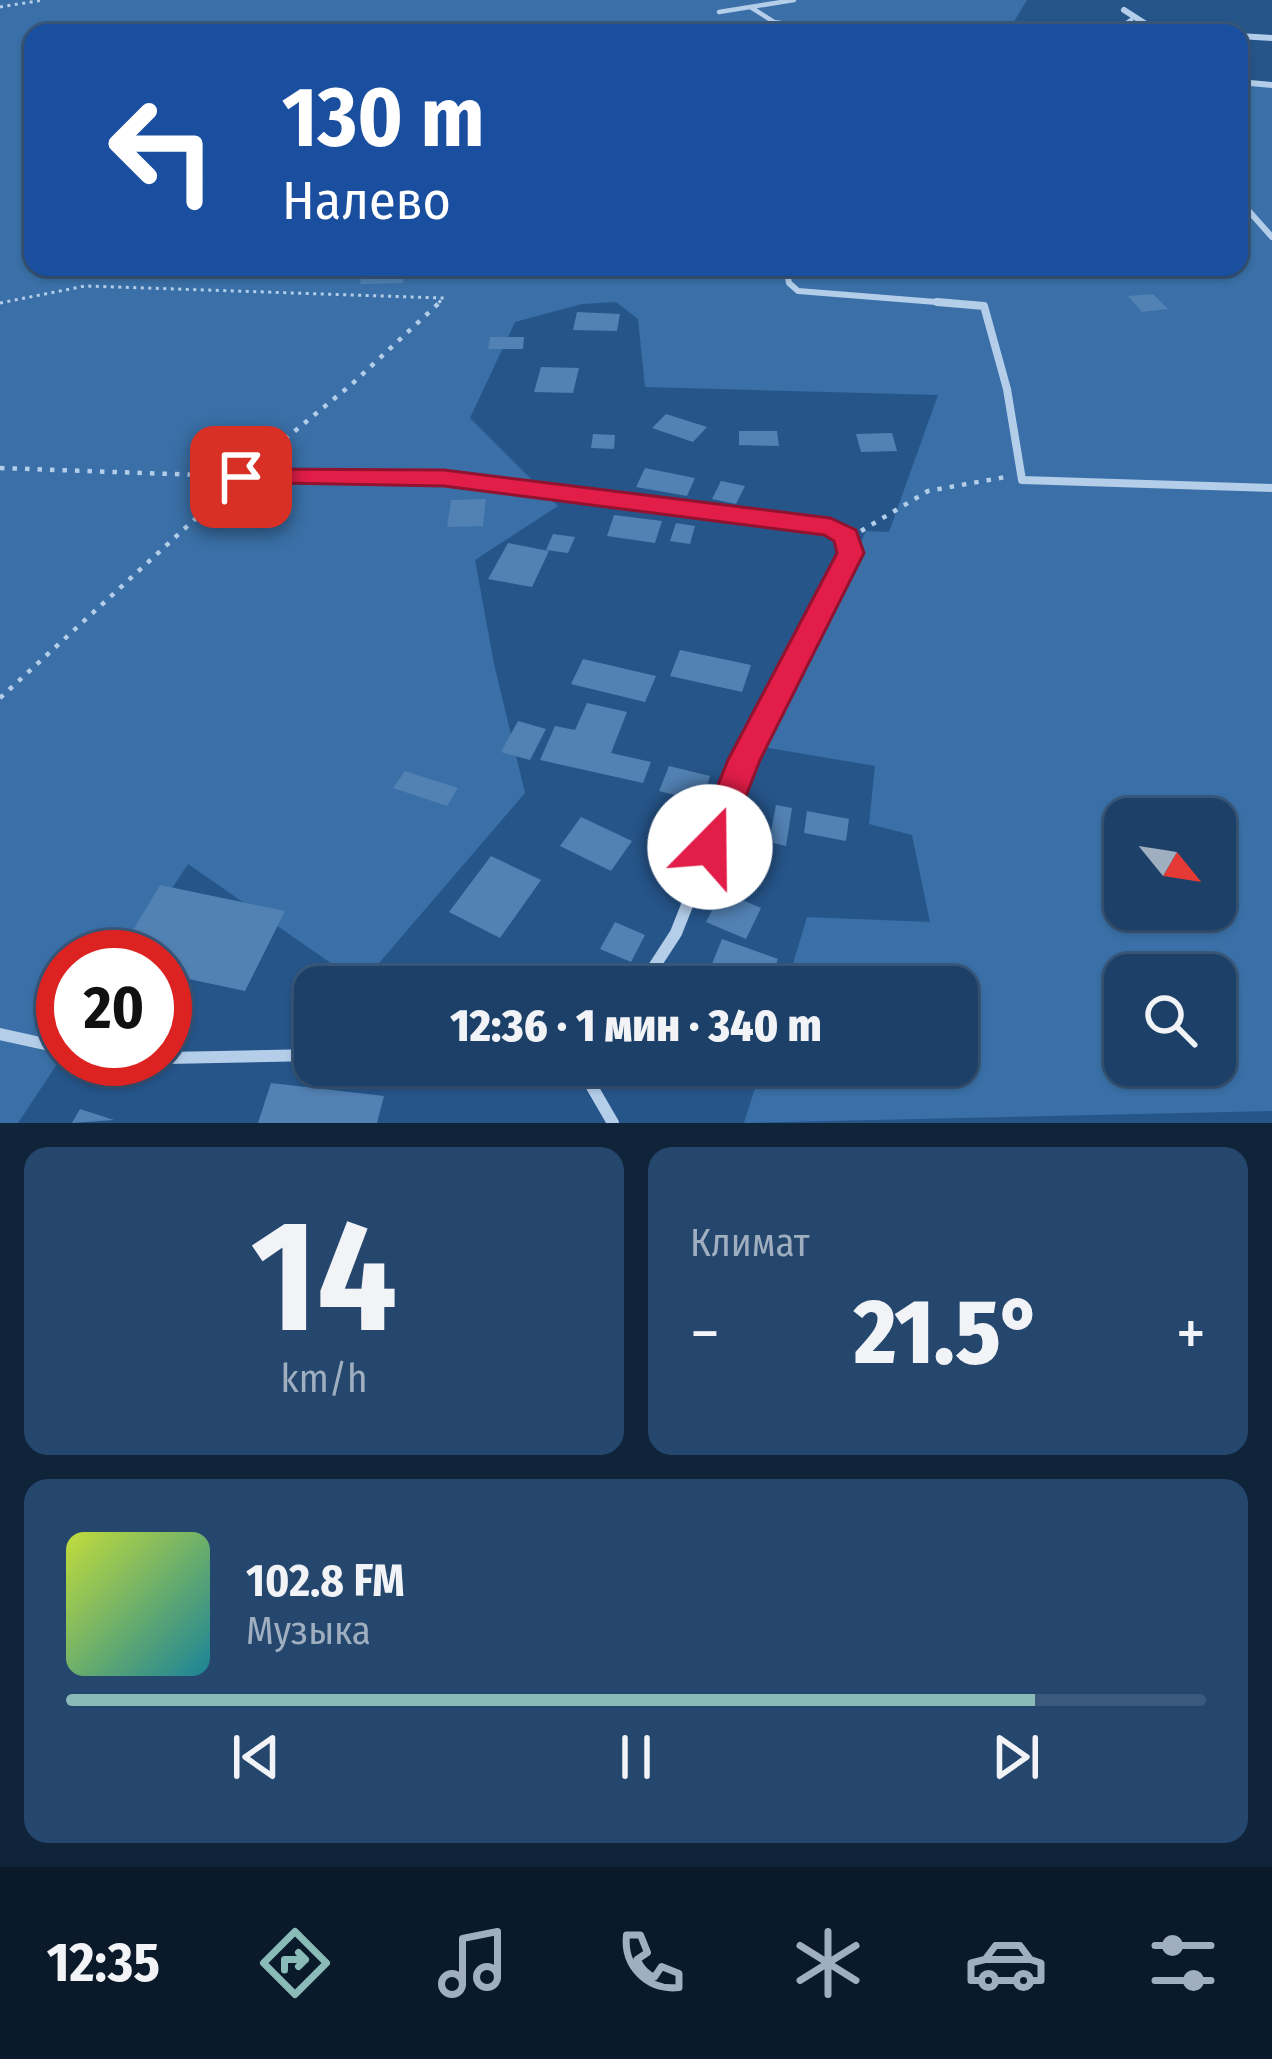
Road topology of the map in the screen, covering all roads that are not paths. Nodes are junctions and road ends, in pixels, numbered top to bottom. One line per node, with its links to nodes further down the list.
1 (794, 0): 2 (lane)
2 (752, 8): 4 (lane); 6 (lane)
3 (1124, 10): 5 (street)
4 (718, 13)
5 (1131, 20): 7 (lane); 8 (street)
6 (787, 24)
7 (1126, 24)
8 (1153, 24)
9 (1248, 210): 10 (lane)
10 (1272, 237)
11 (788, 276): 13 (lane)
12 (241, 477): 14 (lane)
13 (1272, 488)
14 (655, 966)
15 (0, 1034): 16 (lane)
16 (36, 1042)
17 (294, 1055): 18 (lane)
18 (192, 1057)
19 (590, 1086): 20 (lane)
20 (613, 1123)

